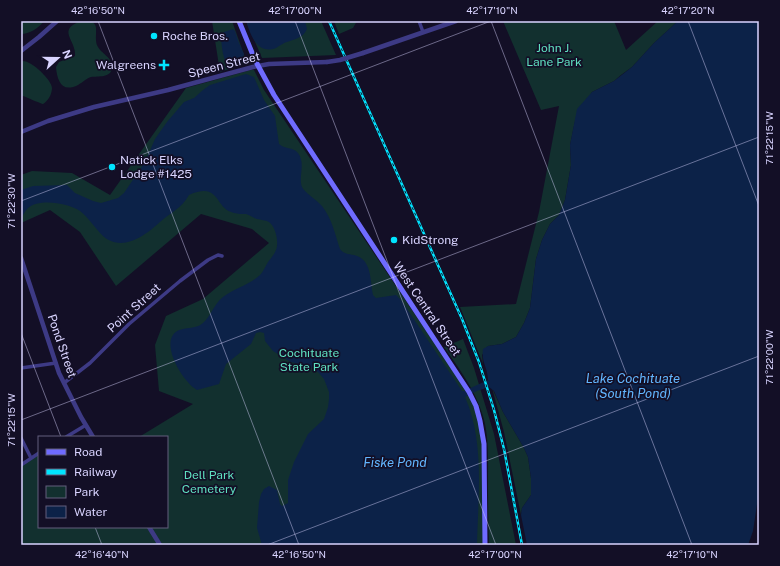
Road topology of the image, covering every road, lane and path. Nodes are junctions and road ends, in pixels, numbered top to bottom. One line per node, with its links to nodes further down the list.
1 (57, 21): 6 (street)
2 (239, 21): 7 (main road, West Central Street)
3 (419, 21): 5 (street)
4 (456, 21): 5 (street, Speen Street)
5 (423, 32): 7 (street, Speen Street, bridge)
6 (21, 51)
7 (257, 66): 8 (street, Speen Street); 23 (main road, West Central Street)
8 (21, 132)
9 (222, 256): 13 (street, Point Street)
10 (21, 258): 11 (street, Pond Street)
11 (56, 363): 12 (street); 13 (street, Pond Street)
12 (21, 368)
13 (64, 383): 14 (street, Pond Street)
14 (86, 425): 15 (street); 16 (street, Pond Street)
15 (68, 436)
16 (92, 436)
17 (21, 438): 19 (street)
18 (38, 454): 19 (street)
19 (31, 458): 20 (street)
20 (21, 464)
21 (150, 528): 22 (street)
22 (160, 545)
23 (485, 545)

